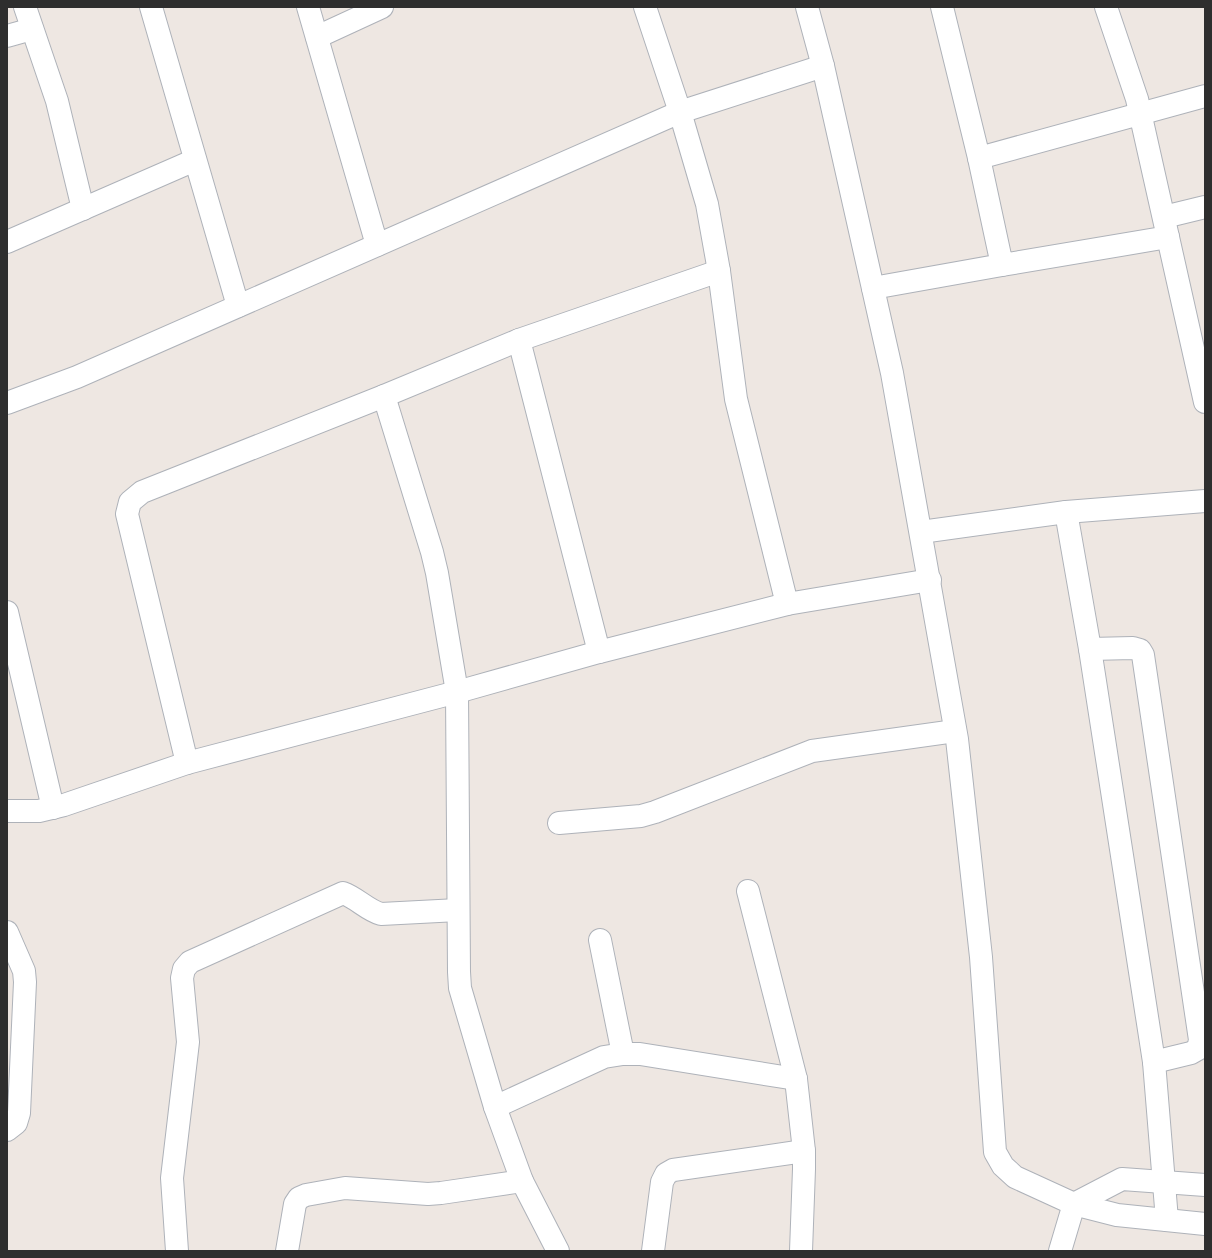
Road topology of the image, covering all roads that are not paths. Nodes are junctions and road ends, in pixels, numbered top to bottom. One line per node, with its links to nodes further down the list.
1 (25, 7): 9 (street)
2 (151, 7): 17 (street)
3 (308, 7): 11 (street)
4 (382, 7): 11 (street)
5 (645, 7): 14 (street)
6 (807, 7): 12 (street)
7 (942, 7): 16 (street)
8 (1106, 7): 15 (street)
9 (32, 29): 10 (street); 19 (street)
10 (7, 36)
11 (317, 37): 22 (street)
12 (823, 66): 14 (street); 25 (street)
13 (1205, 96): 15 (street)
14 (680, 112): 22 (street); 24 (street)
15 (1141, 114): 16 (street); 20 (street)
16 (979, 158): 23 (street)
17 (195, 160): 19 (street); 26 (street)
18 (1205, 207): 20 (street)
19 (82, 209): 21 (street)
20 (1166, 227): 23 (street); 29 (street)
21 (7, 242)
22 (377, 245): 26 (street)
23 (1002, 266): 25 (street)
24 (719, 271): 27 (street); 35 (street)
25 (873, 288): 33 (street)
26 (238, 306): 30 (street)
27 (519, 340): 28 (street); 38 (street)
28 (384, 396): 39 (street); 41 (street)
29 (1205, 402)
30 (7, 403)
31 (1205, 501): 32 (street)
32 (1066, 512): 33 (street); 37 (street)
33 (921, 532): 34 (street)
34 (930, 580): 35 (street); 40 (street)
35 (787, 604): 38 (street)
36 (7, 612): 42 (street)
37 (1090, 649): 50 (street); 50 (street)
38 (599, 652): 39 (street)
39 (457, 692): 41 (street); 46 (street)
40 (955, 731): 44 (street); 58 (street)
41 (187, 762): 42 (street)
42 (52, 808): 43 (street)
43 (7, 811)
44 (559, 823)
45 (748, 891): 51 (street)
46 (458, 910): 52 (street); 61 (street)
47 (7, 932): 53 (street)
48 (600, 940): 49 (street)
49 (623, 1054): 51 (street); 52 (street)
50 (1154, 1062): 56 (street)
51 (796, 1079): 54 (street)
52 (495, 1107): 55 (street)
53 (7, 1130)
54 (804, 1151): 64 (street); 65 (street)
55 (522, 1181): 62 (street); 63 (street)
56 (1164, 1182): 57 (street); 58 (street); 59 (street)
57 (1205, 1185)
58 (1074, 1204): 59 (street); 66 (street)
59 (1167, 1220): 60 (street)
60 (1205, 1224)
61 (177, 1251)
62 (287, 1251)
63 (558, 1251)
64 (653, 1251)
65 (801, 1251)
66 (1060, 1251)

